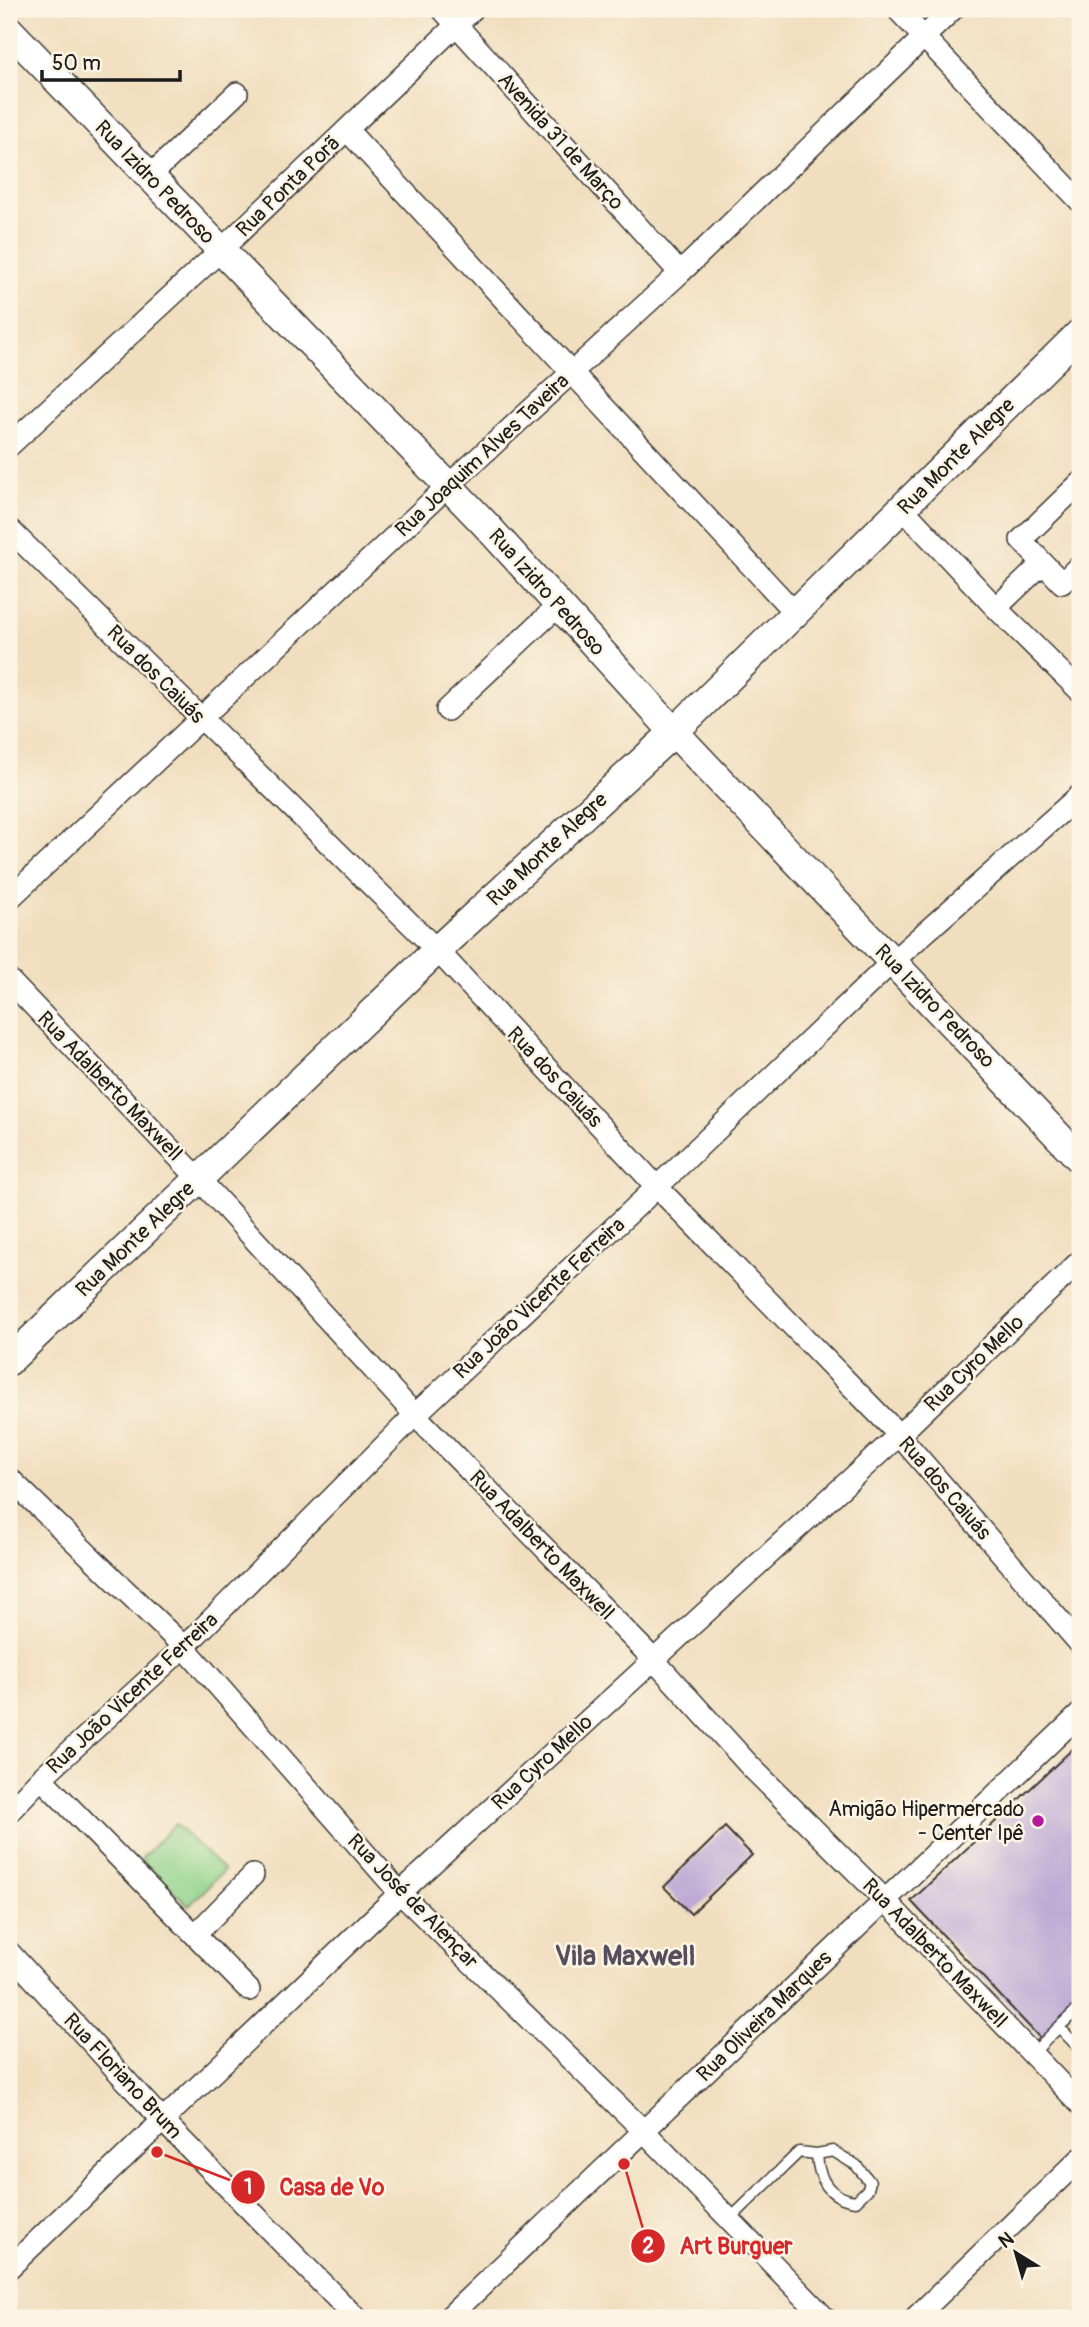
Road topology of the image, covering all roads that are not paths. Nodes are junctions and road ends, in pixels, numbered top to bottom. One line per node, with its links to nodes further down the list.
1 (442, 9): 5 (street, Avenida 31 de Março)
2 (473, 9): 5 (street, Rua Ponta Porã)
3 (897, 9): 7 (street)
4 (953, 9): 7 (street, Rua Joaquim Alves Taveira)
5 (457, 24): 9 (street, Rua Ponta Porã); 13 (street, Avenida 31 de Março)
6 (9, 30): 10 (street, Rua Izidro Pedroso)
7 (923, 38): 11 (street); 13 (street, Rua Joaquim Alves Taveira)
8 (237, 93): 10 (street)
9 (346, 130): 12 (street, Rua Ponta Porã); 15 (street)
10 (150, 176): 12 (street, Rua Izidro Pedroso)
11 (1080, 201)
12 (221, 250): 16 (street, Rua Ponta Porã); 18 (street, Rua Izidro Pedroso)
13 (680, 273): 15 (street, Rua Joaquim Alves Taveira)
14 (1080, 333): 19 (street, Rua Monte Alegre)
15 (573, 371): 18 (street, Rua Joaquim Alves Taveira); 25 (street)
16 (9, 446)
17 (1080, 483): 21 (street)
18 (448, 486): 23 (street, Rua Izidro Pedroso); 28 (street, Rua Joaquim Alves Taveira)
19 (903, 509): 24 (street); 25 (street, Rua Monte Alegre)
20 (9, 529): 28 (street, Rua dos Caiuás)
21 (1043, 563): 22 (street); 24 (street)
22 (1080, 565)
23 (559, 605): 27 (street); 29 (street, Rua Izidro Pedroso)
24 (996, 608): 26 (street)
25 (795, 613): 29 (street, Rua Monte Alegre)
26 (1080, 691)
27 (447, 710)
28 (202, 719): 31 (street, Rua Joaquim Alves Taveira); 32 (street, Rua dos Caiuás)
29 (674, 732): 32 (street, Rua Monte Alegre); 33 (street, Rua Izidro Pedroso)
30 (1080, 795): 33 (street, Rua João Vicente Ferreira)
31 (9, 899)
32 (437, 950): 36 (street, Rua Monte Alegre); 37 (street, Rua dos Caiuás)
33 (892, 961): 35 (street, Rua Izidro Pedroso); 37 (street, Rua João Vicente Ferreira)
34 (9, 980): 36 (street, Rua Adalberto Maxwell)
35 (1080, 1159)
36 (199, 1179): 39 (street, Rua Monte Alegre); 40 (street, Rua Adalberto Maxwell)
37 (657, 1187): 40 (street, Rua João Vicente Ferreira); 41 (street, Rua dos Caiuás)
38 (1080, 1261): 41 (street, Rua Cyro Mello)
39 (9, 1361)
40 (415, 1415): 44 (street, Rua João Vicente Ferreira); 45 (street, Rua Adalberto Maxwell)
41 (899, 1435): 43 (street, Rua dos Caiuás); 45 (street, Rua Cyro Mello)
42 (9, 1478): 44 (street, Rua José de Alençar)
43 (1080, 1644)
44 (184, 1647): 47 (street, Rua João Vicente Ferreira); 50 (street, Rua José de Alençar)
45 (653, 1659): 50 (street, Rua Cyro Mello); 51 (street, Rua Adalberto Maxwell)
46 (1080, 1714): 51 (street, Rua Oliveira Marques)
47 (41, 1778): 48 (street, Rua João Vicente Ferreira); 52 (street)
48 (9, 1812)
49 (253, 1875): 52 (street)
50 (400, 1894): 60 (street, Rua Cyro Mello); 61 (street, Rua José de Alençar)
51 (884, 1899): 58 (street, Rua Adalberto Maxwell); 61 (street, Rua Oliveira Marques)
52 (195, 1936): 54 (street)
53 (9, 1952): 60 (street, Rua Floriano Brum)
54 (249, 1990)
55 (1080, 2007): 56 (lane)
56 (1059, 2027): 57 (lane); 58 (lane)
57 (1080, 2049)
58 (1032, 2054): 59 (street, Rua Adalberto Maxwell)
59 (1080, 2104)
60 (162, 2120): 65 (street, Rua Cyro Mello); 66 (street, Rua Floriano Brum)
61 (645, 2132): 64 (street, Rua José de Alençar); 67 (street, Rua Oliveira Marques)
62 (817, 2154): 62 (lane); 64 (lane)
63 (1080, 2159): 69 (street)
64 (730, 2219): 68 (street, Rua José de Alençar)
65 (9, 2268)
66 (356, 2318)
67 (448, 2318)
68 (825, 2318)
69 (915, 2318)

